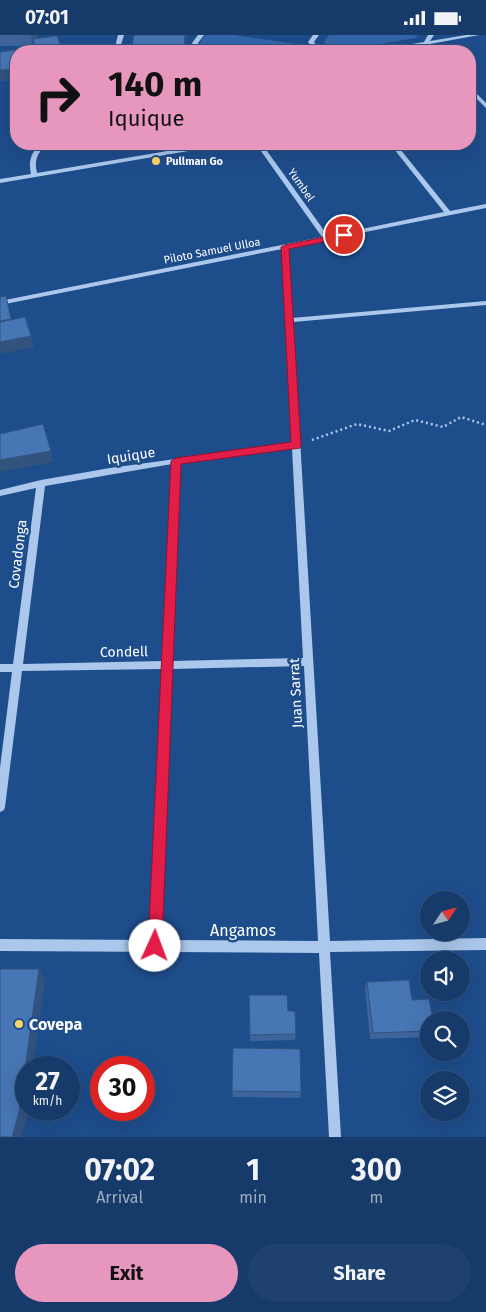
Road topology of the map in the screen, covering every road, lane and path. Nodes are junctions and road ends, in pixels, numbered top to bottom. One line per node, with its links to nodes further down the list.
1 (316, 35): 5 (street)
2 (431, 35): 4 (street)
3 (476, 35): 4 (street)
4 (426, 43): 6 (street)
5 (314, 45)
6 (413, 45)
7 (484, 100): 8 (street)
8 (486, 106)
9 (39, 150): 13 (street)
10 (182, 150): 13 (street)
11 (263, 150): 17 (street, Yumbel)
12 (398, 150): 16 (street)
13 (34, 175): 14 (street)
14 (0, 181)
15 (486, 206): 16 (street, Piloto Samuel Ulloa)
16 (449, 214): 17 (street, Piloto Samuel Ulloa)
17 (327, 239): 18 (street, Piloto Samuel Ulloa)
18 (285, 247): 19 (street, Piloto Samuel Ulloa); 21 (street, Juan Sarrat)
19 (0, 303)
20 (486, 303): 21 (street)
21 (290, 320): 23 (street, Juan Sarrat)
22 (486, 425): 23 (path)
23 (296, 445): 24 (street, Iquique); 27 (street, Juan Sarrat)
24 (176, 461): 25 (street, Iquique); 28 (street)
25 (41, 483): 26 (street, Iquique); 30 (street, Covadonga)
26 (0, 493)
27 (308, 662): 28 (street, Condell); 35 (street, Juan Sarrat)
28 (167, 665): 30 (street, Condell); 34 (street)
29 (0, 668): 30 (street, Condell)
30 (18, 668): 31 (street, Covadonga)
31 (0, 807)
32 (486, 944): 35 (street, Angamos)
33 (0, 945): 34 (street, Angamos)
34 (155, 946): 35 (street, Angamos)
35 (324, 947): 36 (street, Juan Sarrat)
36 (335, 1137)

